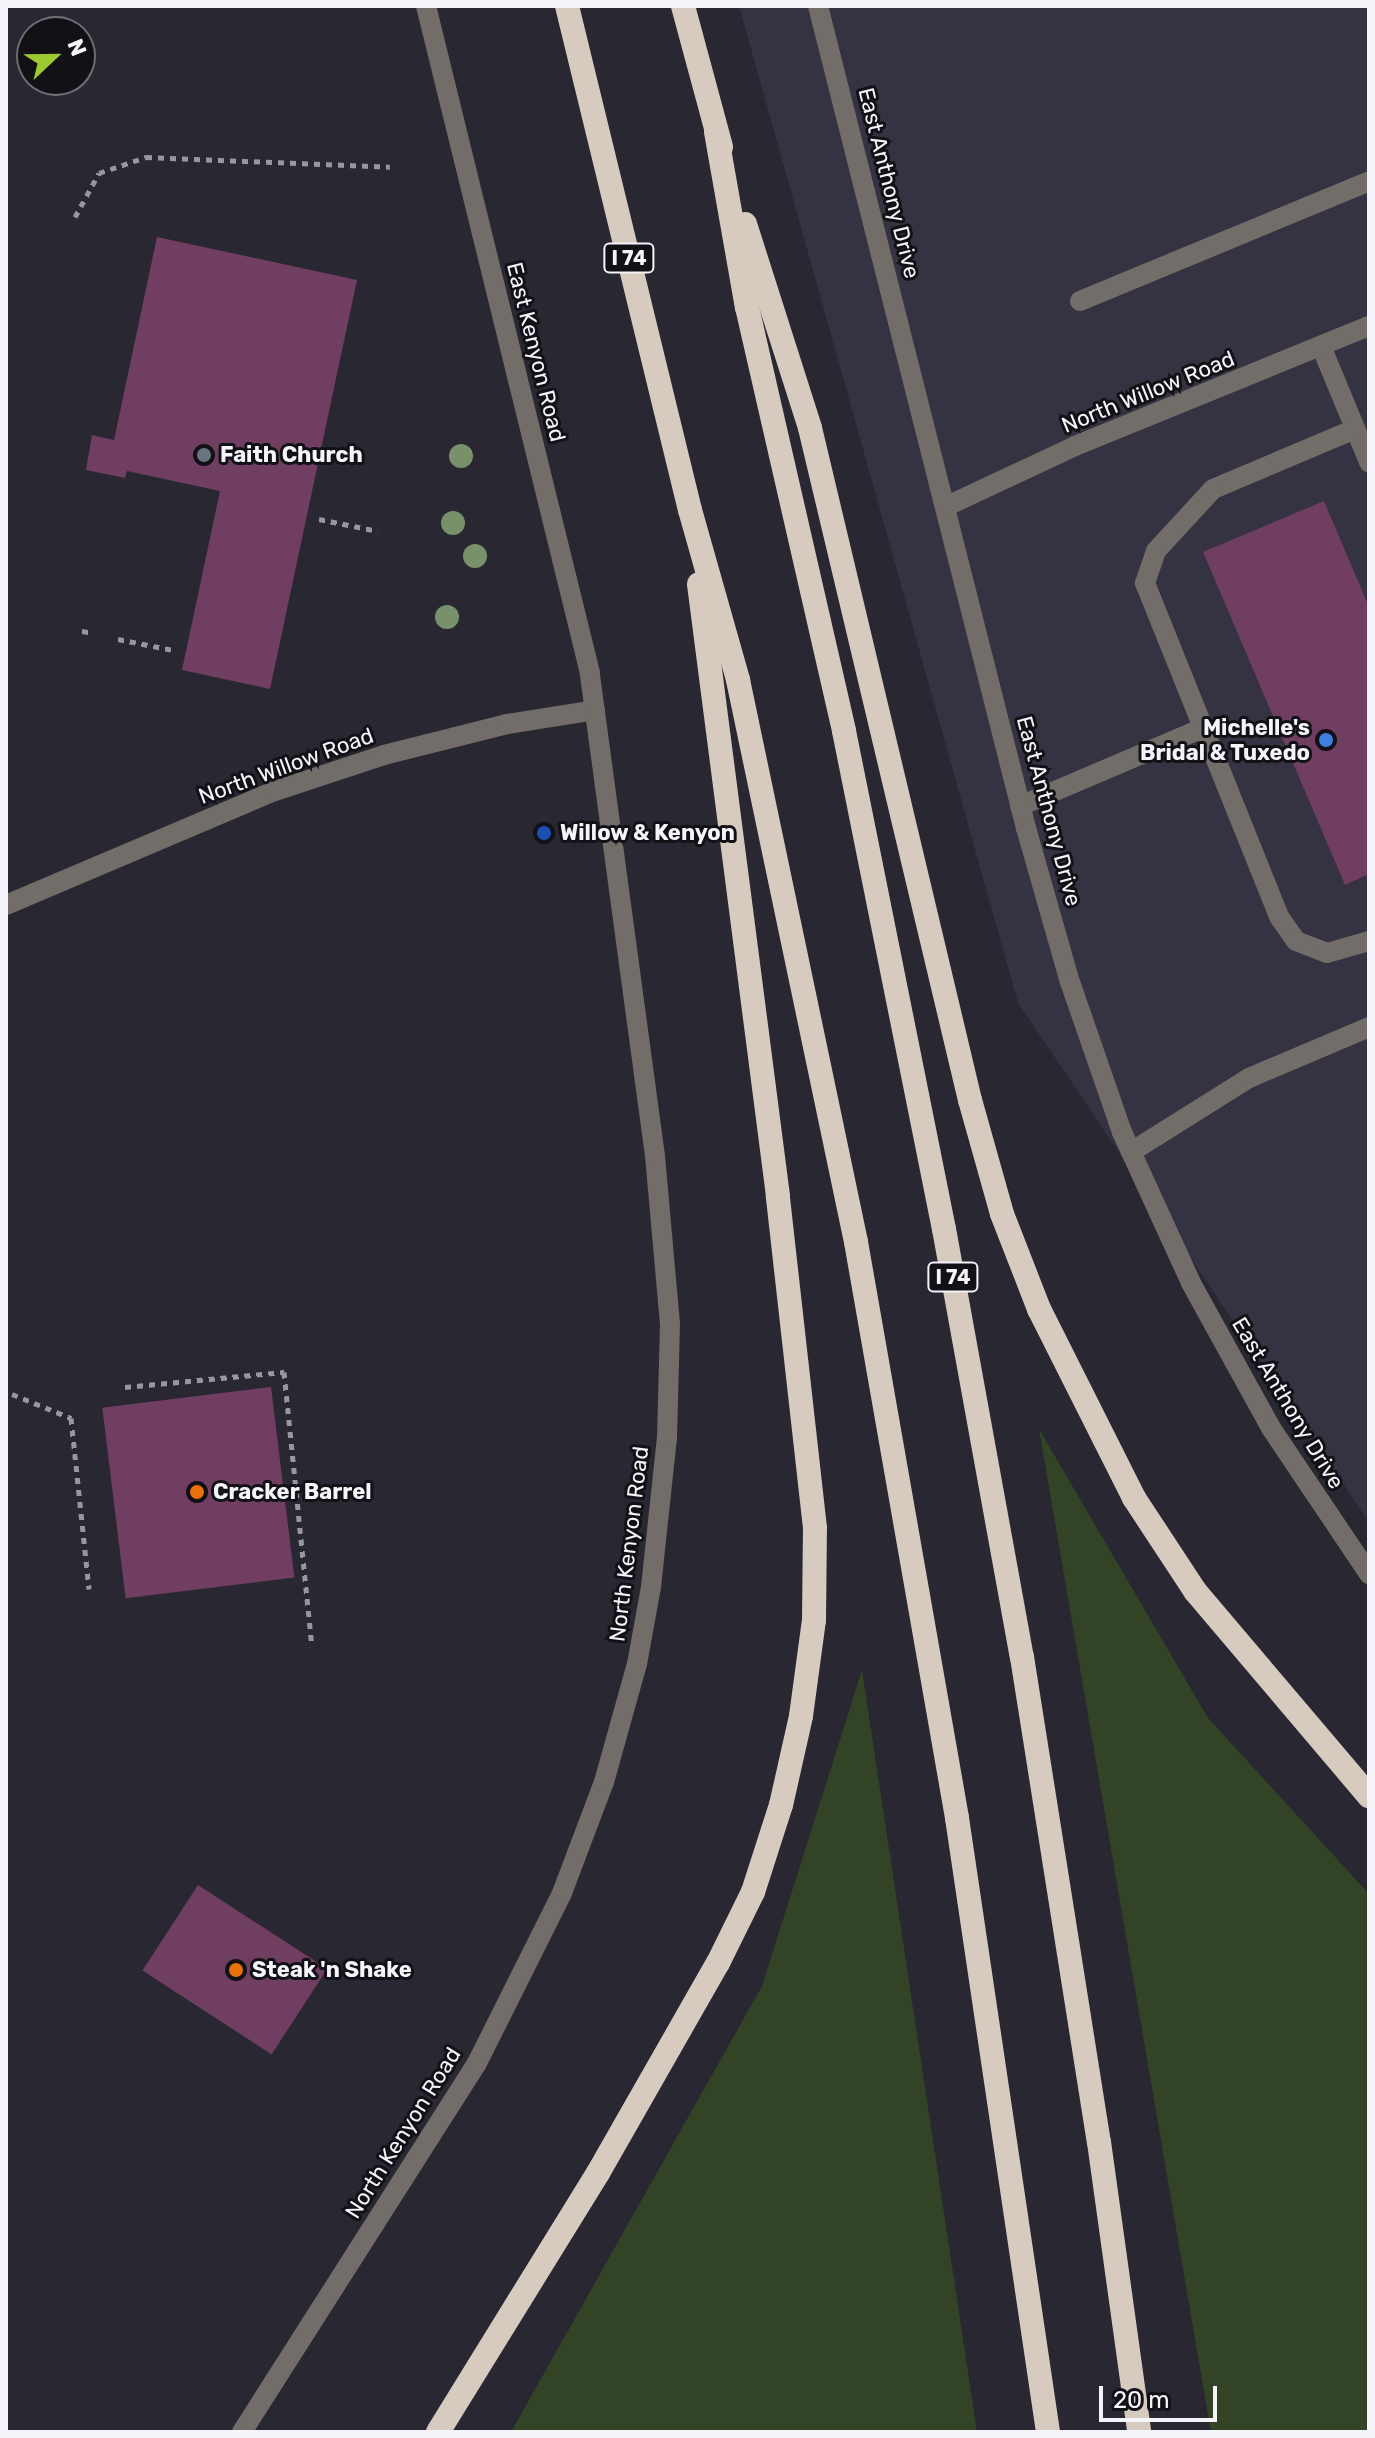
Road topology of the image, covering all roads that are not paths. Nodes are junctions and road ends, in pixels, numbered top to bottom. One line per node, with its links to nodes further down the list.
1 (426, 6): 14 (street, East Kenyon Road)
2 (567, 6): 13 (highway, I 74)
3 (683, 6): 5 (highway, I 74)
4 (818, 6): 12 (street, East Anthony Drive)
5 (716, 132): 22 (highway); 26 (highway, I 74)
6 (1369, 181): 7 (street)
7 (1080, 301)
8 (1369, 326): 9 (street, North Willow Road)
9 (1321, 346): 10 (street); 12 (street, North Willow Road)
10 (1355, 429): 11 (street); 15 (street)
11 (1369, 462)
12 (947, 506): 16 (street, East Anthony Drive)
13 (690, 510): 24 (highway); 25 (highway, I 74)
14 (595, 710): 17 (street, North Willow Road); 23 (street, North Kenyon Road)
15 (1203, 728): 16 (street); 18 (street)
16 (1020, 806): 20 (street, East Anthony Drive)
17 (6, 905)
18 (1369, 941)
19 (1369, 1027): 20 (street)
20 (1131, 1152): 21 (street, East Anthony Drive)
21 (1369, 1574)
22 (1369, 1796)
23 (242, 2432)
24 (438, 2432)
25 (1048, 2432)
26 (1139, 2432)

